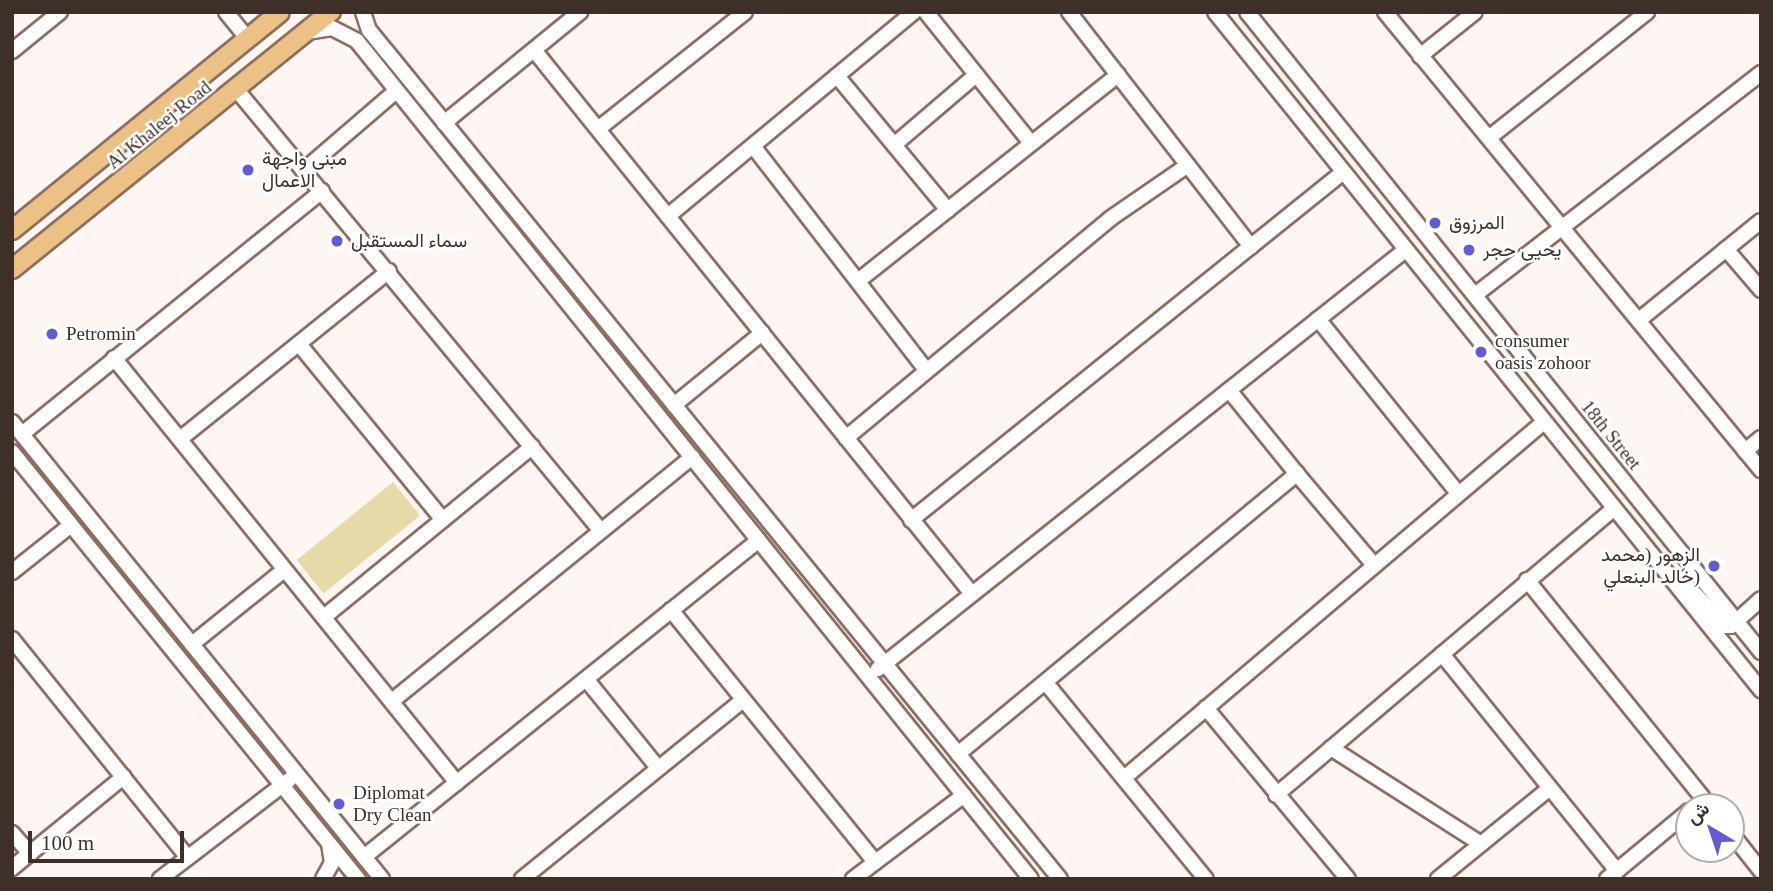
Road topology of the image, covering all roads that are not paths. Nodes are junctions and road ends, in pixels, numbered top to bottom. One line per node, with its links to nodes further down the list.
1 (60, 12): 19 (street)
2 (226, 12): 17 (street)
3 (280, 12): 17 (main road, Al Khaleej Road)
4 (331, 12): 16 (main road, Al Khaleej Road)
5 (363, 12): 21 (street)
6 (580, 12): 18 (street)
7 (745, 12): 30 (street)
8 (914, 12): 26 (street)
9 (926, 12): 24 (street)
10 (1069, 12): 25 (street)
11 (1215, 12): 37 (street)
12 (1247, 12): 51 (street, 18th Street)
13 (1385, 12): 20 (street)
14 (1475, 12): 20 (street)
15 (1647, 12): 31 (street)
16 (305, 33): 22 (street); 27 (main road, Al Khaleej Road)
17 (248, 39): 43 (main road, Al Khaleej Road)
18 (534, 50): 29 (street); 30 (street)
19 (12, 51)
20 (1420, 56): 31 (street)
21 (401, 70): 22 (street); 29 (street)
22 (380, 73): 28 (street)
23 (1761, 73): 42 (street)
24 (976, 75): 32 (street); 33 (street)
25 (1118, 75): 32 (street); 35 (street)
26 (837, 76): 33 (street); 34 (street)
27 (236, 89): 36 (street); 47 (main road, Al Khaleej Road)
28 (395, 92): 36 (street); 69 (street)
29 (444, 123): 59 (street)
30 (598, 129): 40 (street)
31 (1490, 137): 42 (street)
32 (1031, 144): 39 (street)
33 (894, 145): 39 (street)
34 (753, 146): 40 (street); 49 (street)
35 (1188, 165): 44 (street); 57 (street)
36 (303, 171): 38 (street)
37 (1342, 173): 44 (street); 46 (street)
38 (322, 191): 48 (street); 56 (street)
39 (948, 210): 49 (street)
40 (668, 216): 54 (street)
41 (1761, 221): 45 (street)
42 (1562, 226): 51 (street); 53 (street)
43 (12, 230)
44 (1251, 247): 75 (street)
45 (1726, 249): 50 (street); 53 (street)
46 (1404, 251): 52 (street); 61 (street)
47 (12, 269)
48 (389, 271): 55 (street); 66 (street)
49 (858, 281): 57 (street)
50 (1761, 290)
51 (1475, 295): 88 (street, 18th Street)
52 (1318, 319): 58 (street); 72 (street)
53 (1639, 320): 67 (street)
54 (762, 333): 59 (street); 63 (street)
55 (299, 344): 65 (street); 74 (street)
56 (114, 358): 62 (street); 65 (street)
57 (927, 371): 63 (street)
58 (1229, 390): 71 (street); 84 (street)
59 (674, 405): 93 (street)
60 (12, 422): 62 (street)
61 (1544, 422): 72 (street); 73 (street)
62 (22, 435): 90 (street)
63 (846, 438): 75 (street)
64 (1761, 438): 67 (street)
65 (180, 439): 81 (street)
66 (533, 447): 74 (street); 77 (street)
67 (1745, 451): 70 (street)
68 (12, 452): 76 (street)
69 (692, 457): 77 (street); 78 (street)
70 (1761, 470)
71 (1297, 474): 80 (street); 96 (street)
72 (1458, 493): 80 (street)
73 (1614, 508): 79 (street); 83 (street)
74 (443, 520): 87 (street)
75 (911, 520): 84 (street)
76 (71, 525): 82 (street); 107 (street)
77 (601, 531): 99 (street)
78 (759, 540): 86 (street); 94 (street)
79 (1643, 544): 88 (street); 97 (street)
80 (1374, 565): 100 (street)
81 (284, 569): 87 (street); 90 (street)
82 (12, 572)
83 (1527, 580): 92 (street); 109 (street)
84 (972, 594): 93 (street)
85 (1761, 599): 88 (street)
86 (671, 610): 95 (street); 98 (street)
87 (324, 617): 99 (street)
88 (1735, 621): 91 (street, 18th Street)
89 (12, 639): 104 (street)
90 (192, 645): 113 (street)
91 (1761, 652)
92 (1442, 654): 101 (street); 108 (street)
93 (885, 664): 94 (street); 102 (street)
94 (869, 676): 110 (street)
95 (586, 679): 103 (street); 106 (street)
96 (1046, 682): 102 (street); 105 (street)
97 (1761, 690)
98 (743, 700): 103 (street); 121 (street)
99 (392, 701): 106 (street)
100 (1206, 708): 105 (street); 111 (street)
101 (1331, 748): 111 (street); 116 (street)
102 (958, 754): 132 (street)
103 (658, 768): 125 (street)
104 (123, 778): 118 (street); 120 (street)
105 (1124, 778): 133 (street)
106 (457, 782): 119 (street)
107 (280, 783): 113 (street); 115 (street); 120 (street)
108 (1550, 788): 116 (street); 124 (street)
109 (1694, 793)
110 (964, 795): 121 (street); 131 (street)
111 (1276, 795): 134 (street)
112 (1675, 823): 124 (street)
113 (341, 829): 119 (street)
114 (12, 833): 118 (street)
115 (328, 842): 127 (street); 128 (street)
116 (1481, 844): 135 (street)
117 (1745, 851): 123 (street)
118 (30, 853): 122 (street)
119 (364, 857): 129 (street)
120 (187, 858): 126 (street)
121 (874, 861): 130 (street)
122 (12, 868)
123 (1761, 871)
124 (1612, 875)
125 (526, 878)
126 (160, 879)
127 (323, 879)
128 (358, 879)
129 (382, 879)
130 (853, 879)
131 (1031, 879)
132 (1060, 879)
133 (1206, 879)
134 (1348, 879)
135 (1438, 879)

